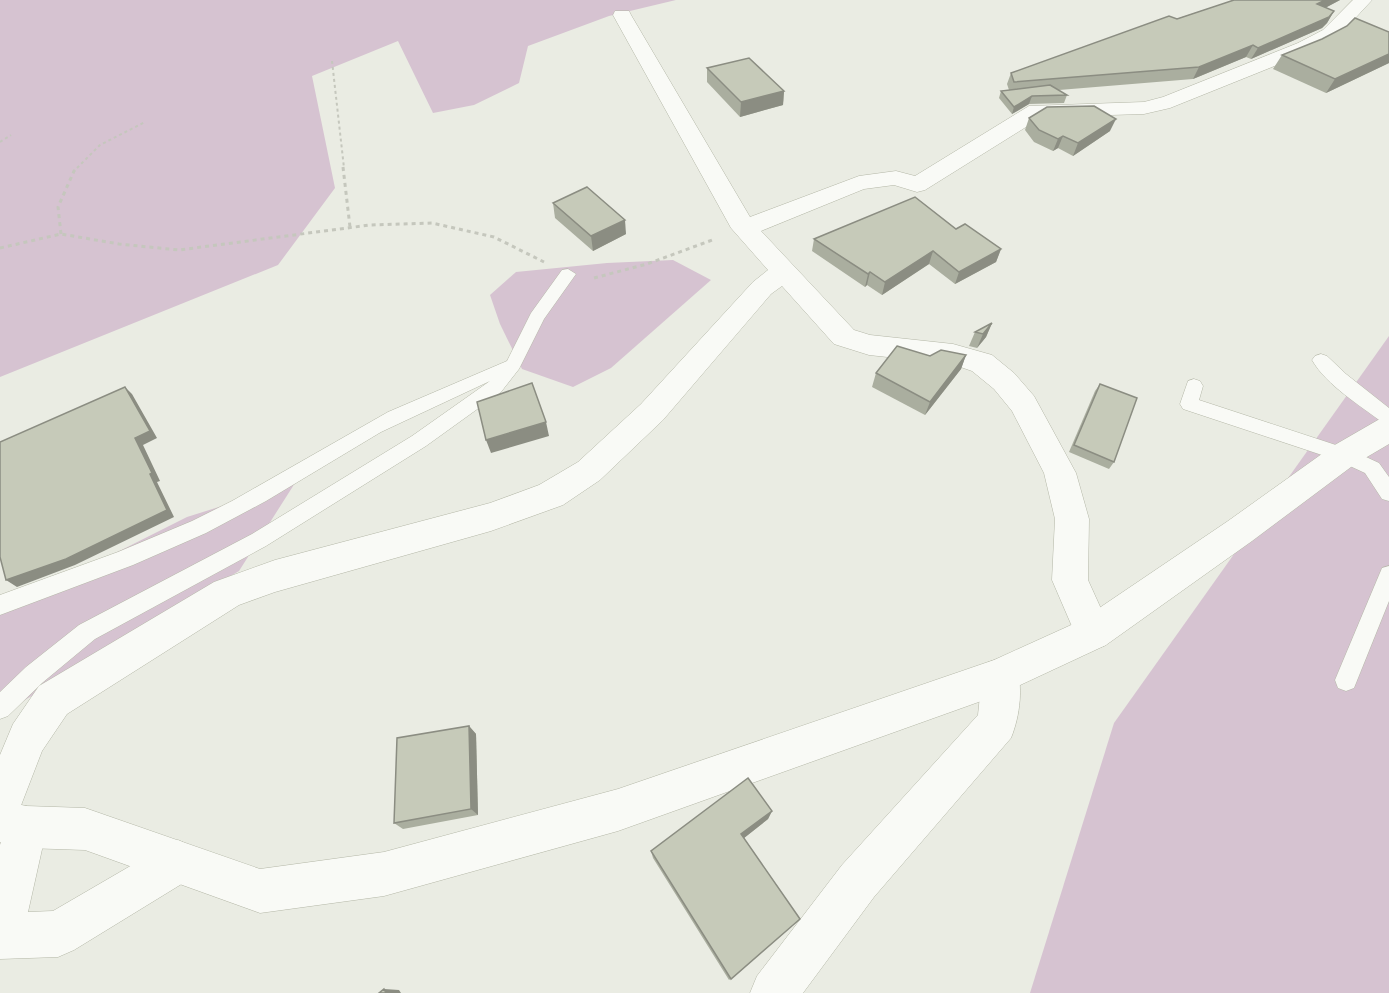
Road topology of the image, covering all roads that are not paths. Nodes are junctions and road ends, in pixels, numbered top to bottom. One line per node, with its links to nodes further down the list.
1 (1363, 0): 3 (street)
2 (622, 15): 3 (street)
3 (744, 228): 4 (street)
4 (784, 272): 15 (street); 19 (street)
5 (568, 274): 7 (lane)
6 (1321, 360): 9 (lane)
7 (513, 365): 14 (lane); 18 (lane)
8 (1194, 386): 11 (lane)
9 (1389, 418)
10 (1389, 429): 11 (street)
11 (1344, 455): 12 (lane); 15 (street)
12 (1389, 494)
13 (1389, 575): 17 (lane)
14 (0, 605)
15 (1093, 633): 16 (street)
16 (1001, 676): 20 (street); 22 (street)
17 (1346, 680)
18 (0, 708)
19 (9, 818): 20 (street); 21 (street)
20 (178, 862): 21 (street)
21 (0, 934)
22 (774, 993)

